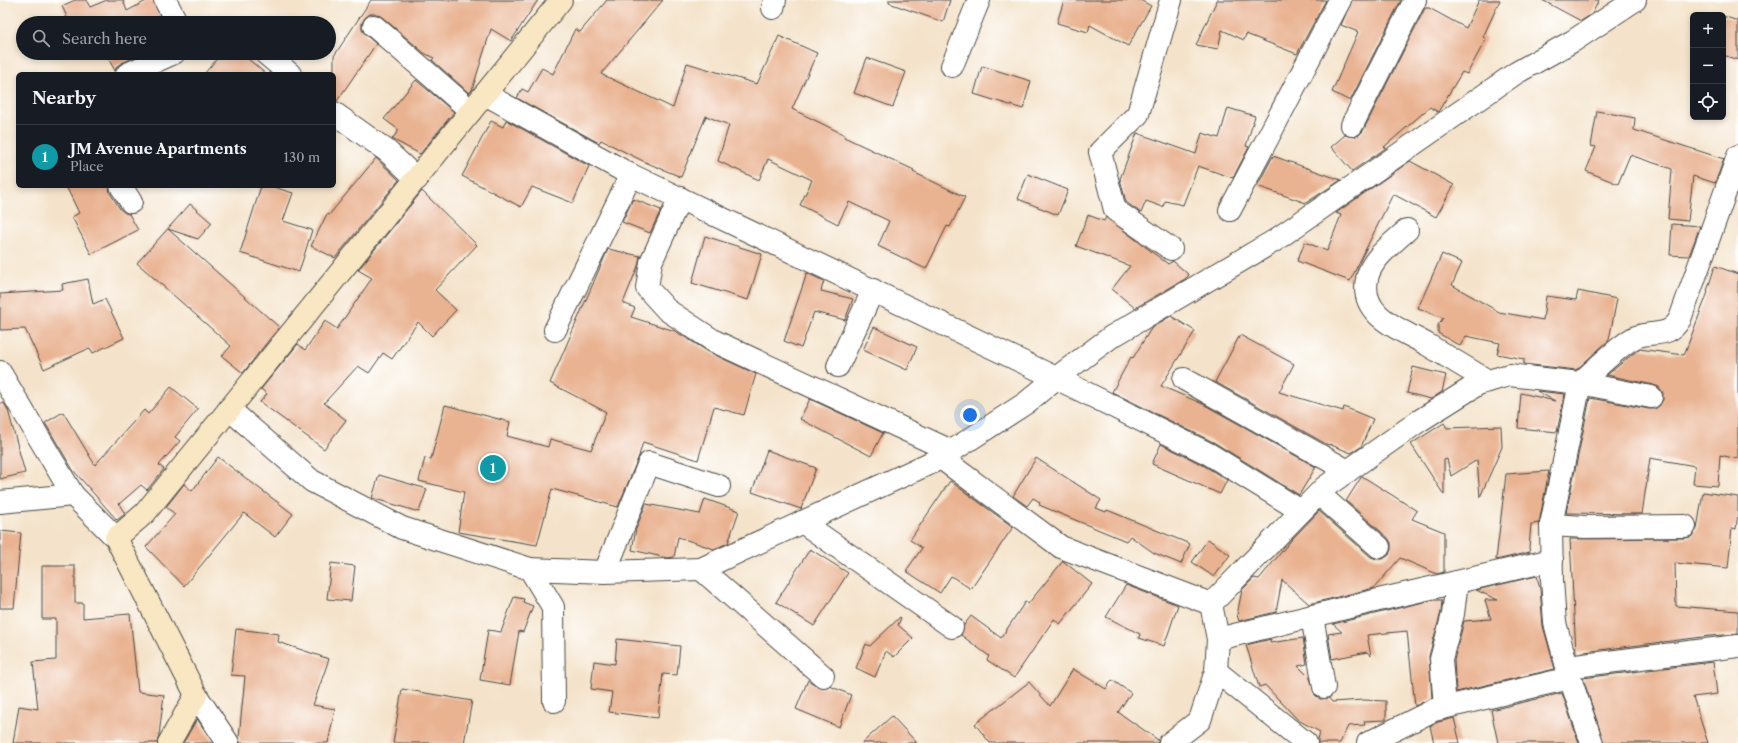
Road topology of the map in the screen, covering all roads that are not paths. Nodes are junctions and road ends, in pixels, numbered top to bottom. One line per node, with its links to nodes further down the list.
1 (165, 0): 8 (street)
2 (561, 0): 15 (street)
3 (979, 0): 12 (street)
4 (1171, 0): 25 (street)
5 (1340, 0): 23 (street)
6 (1415, 0): 18 (street)
7 (1635, 0): 30 (street)
8 (173, 16)
9 (374, 26): 16 (street)
10 (158, 60): 13 (street)
11 (273, 60): 14 (street)
12 (952, 66)
13 (131, 72)
14 (288, 72)
15 (485, 94): 16 (street); 20 (street)
16 (471, 111): 21 (street)
17 (336, 113): 21 (street)
18 (1352, 125)
19 (1738, 156): 33 (street)
20 (631, 175): 22 (street); 27 (street)
21 (417, 179): 35 (street)
22 (680, 198): 26 (street); 36 (street)
23 (1230, 210)
24 (1407, 230): 32 (street)
25 (1171, 249)
26 (873, 290): 28 (street); 30 (street)
27 (555, 330)
28 (838, 366)
29 (0, 372): 40 (street)
30 (1056, 378): 36 (street); 42 (street)
31 (1184, 379): 37 (street)
32 (1488, 381): 33 (street); 37 (street)
33 (1580, 383): 34 (street); 44 (street)
34 (1651, 397)
35 (229, 409): 46 (street); 49 (street)
36 (946, 454): 43 (street); 53 (street)
37 (1348, 470): 39 (street)
38 (720, 486): 51 (street)
39 (1319, 494): 42 (street); 47 (street)
40 (73, 495): 41 (street); 46 (street)
41 (0, 502)
42 (1301, 511): 53 (street)
43 (802, 522): 50 (street); 55 (street)
44 (1551, 525): 45 (street); 48 (street)
45 (1685, 526)
46 (116, 538): 62 (street)
47 (1379, 547)
48 (1552, 560): 52 (street); 59 (street)
49 (530, 569): 51 (street); 63 (street)
50 (701, 569): 51 (street); 60 (street)
51 (605, 572)
52 (1457, 582): 54 (street); 64 (street)
53 (1211, 604): 56 (street)
54 (1312, 616): 56 (street); 61 (street)
55 (952, 627)
56 (1218, 640): 58 (street)
57 (1738, 646): 59 (street)
58 (1216, 671): 67 (street); 68 (street)
59 (1569, 672): 64 (street); 70 (street)
60 (823, 676)
61 (1324, 686)
62 (196, 695): 65 (street); 66 (street)
63 (554, 701)
64 (1445, 707): 69 (street)
65 (169, 743)
66 (228, 743)
67 (1170, 743)
68 (1306, 743)
69 (1368, 743)
70 (1592, 743)

